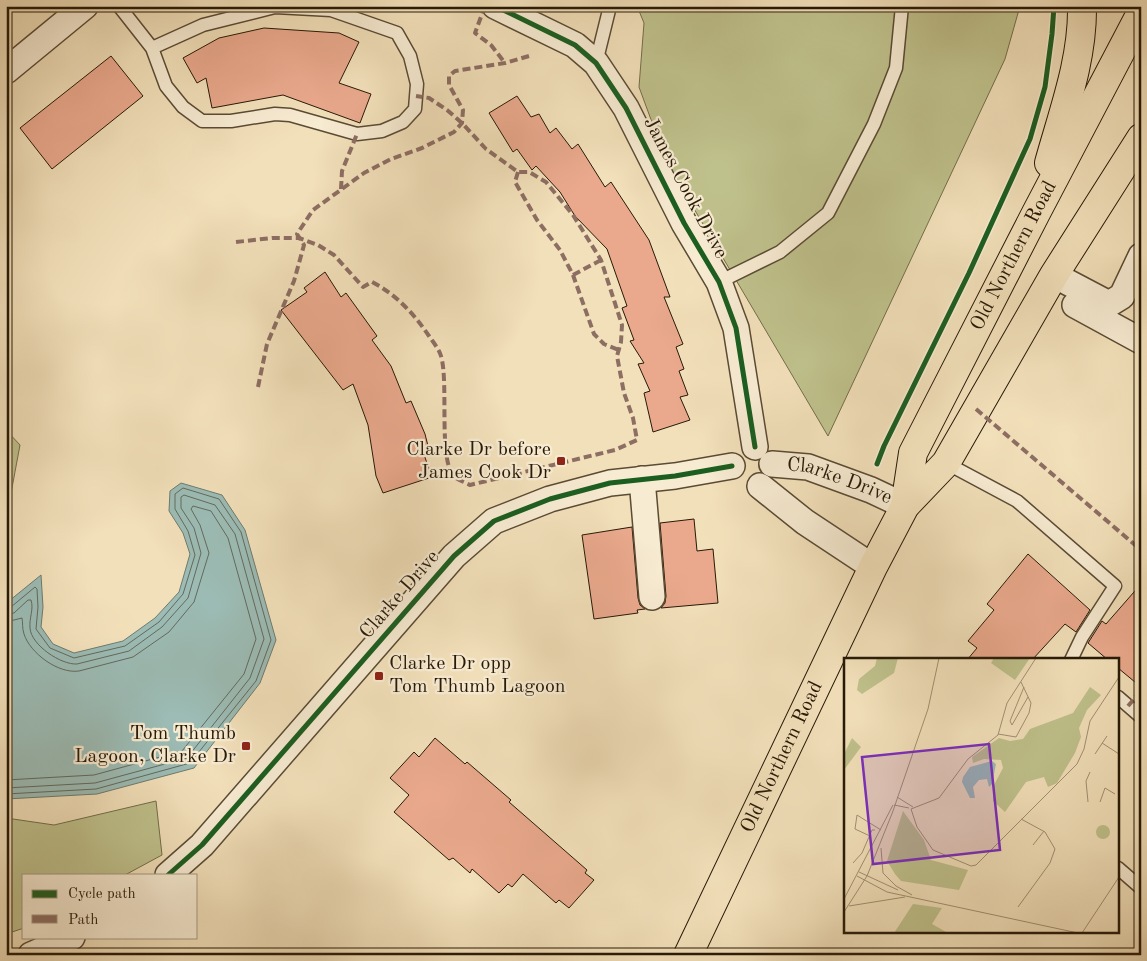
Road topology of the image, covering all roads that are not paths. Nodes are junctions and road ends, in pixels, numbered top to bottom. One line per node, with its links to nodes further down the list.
1 (85, 6): 10 (street)
2 (119, 6): 8 (lane)
3 (495, 6): 9 (street, James Cook Drive)
4 (610, 6): 9 (lane)
5 (902, 6): 14 (lane)
6 (1082, 6): 12 (main road)
7 (1141, 13): 12 (main road, Old Northern Road)
8 (152, 48): 8 (lane)
9 (596, 63): 14 (street, James Cook Drive)
10 (6, 72)
11 (1141, 138): 15 (main road, Old Northern Road)
12 (1036, 213): 21 (main road, Old Northern Road)
13 (1141, 256): 15 (street)
14 (718, 282): 19 (street, James Cook Drive)
15 (1050, 282): 16 (street); 17 (main road, Old Northern Road)
16 (1141, 341)
17 (946, 463): 21 (main road, Old Northern Road); 24 (lane)
18 (732, 466): 19 (street); 19 (street); 20 (street, Clarke Drive)
19 (762, 466): 21 (street, Clarke Drive); 22 (street, Clarke Drive)
20 (642, 479): 23 (street); 28 (street, Clarke Drive)
21 (904, 506): 22 (main road, Old Northern Road)
22 (873, 568): 32 (main road, Old Northern Road)
23 (652, 597)
24 (1073, 658)
25 (1120, 699): 26 (lane)
26 (1141, 716)
27 (1120, 870): 29 (lane)
28 (169, 874)
29 (1141, 888)
30 (70, 938): 31 (street)
31 (31, 955)
32 (688, 955)

